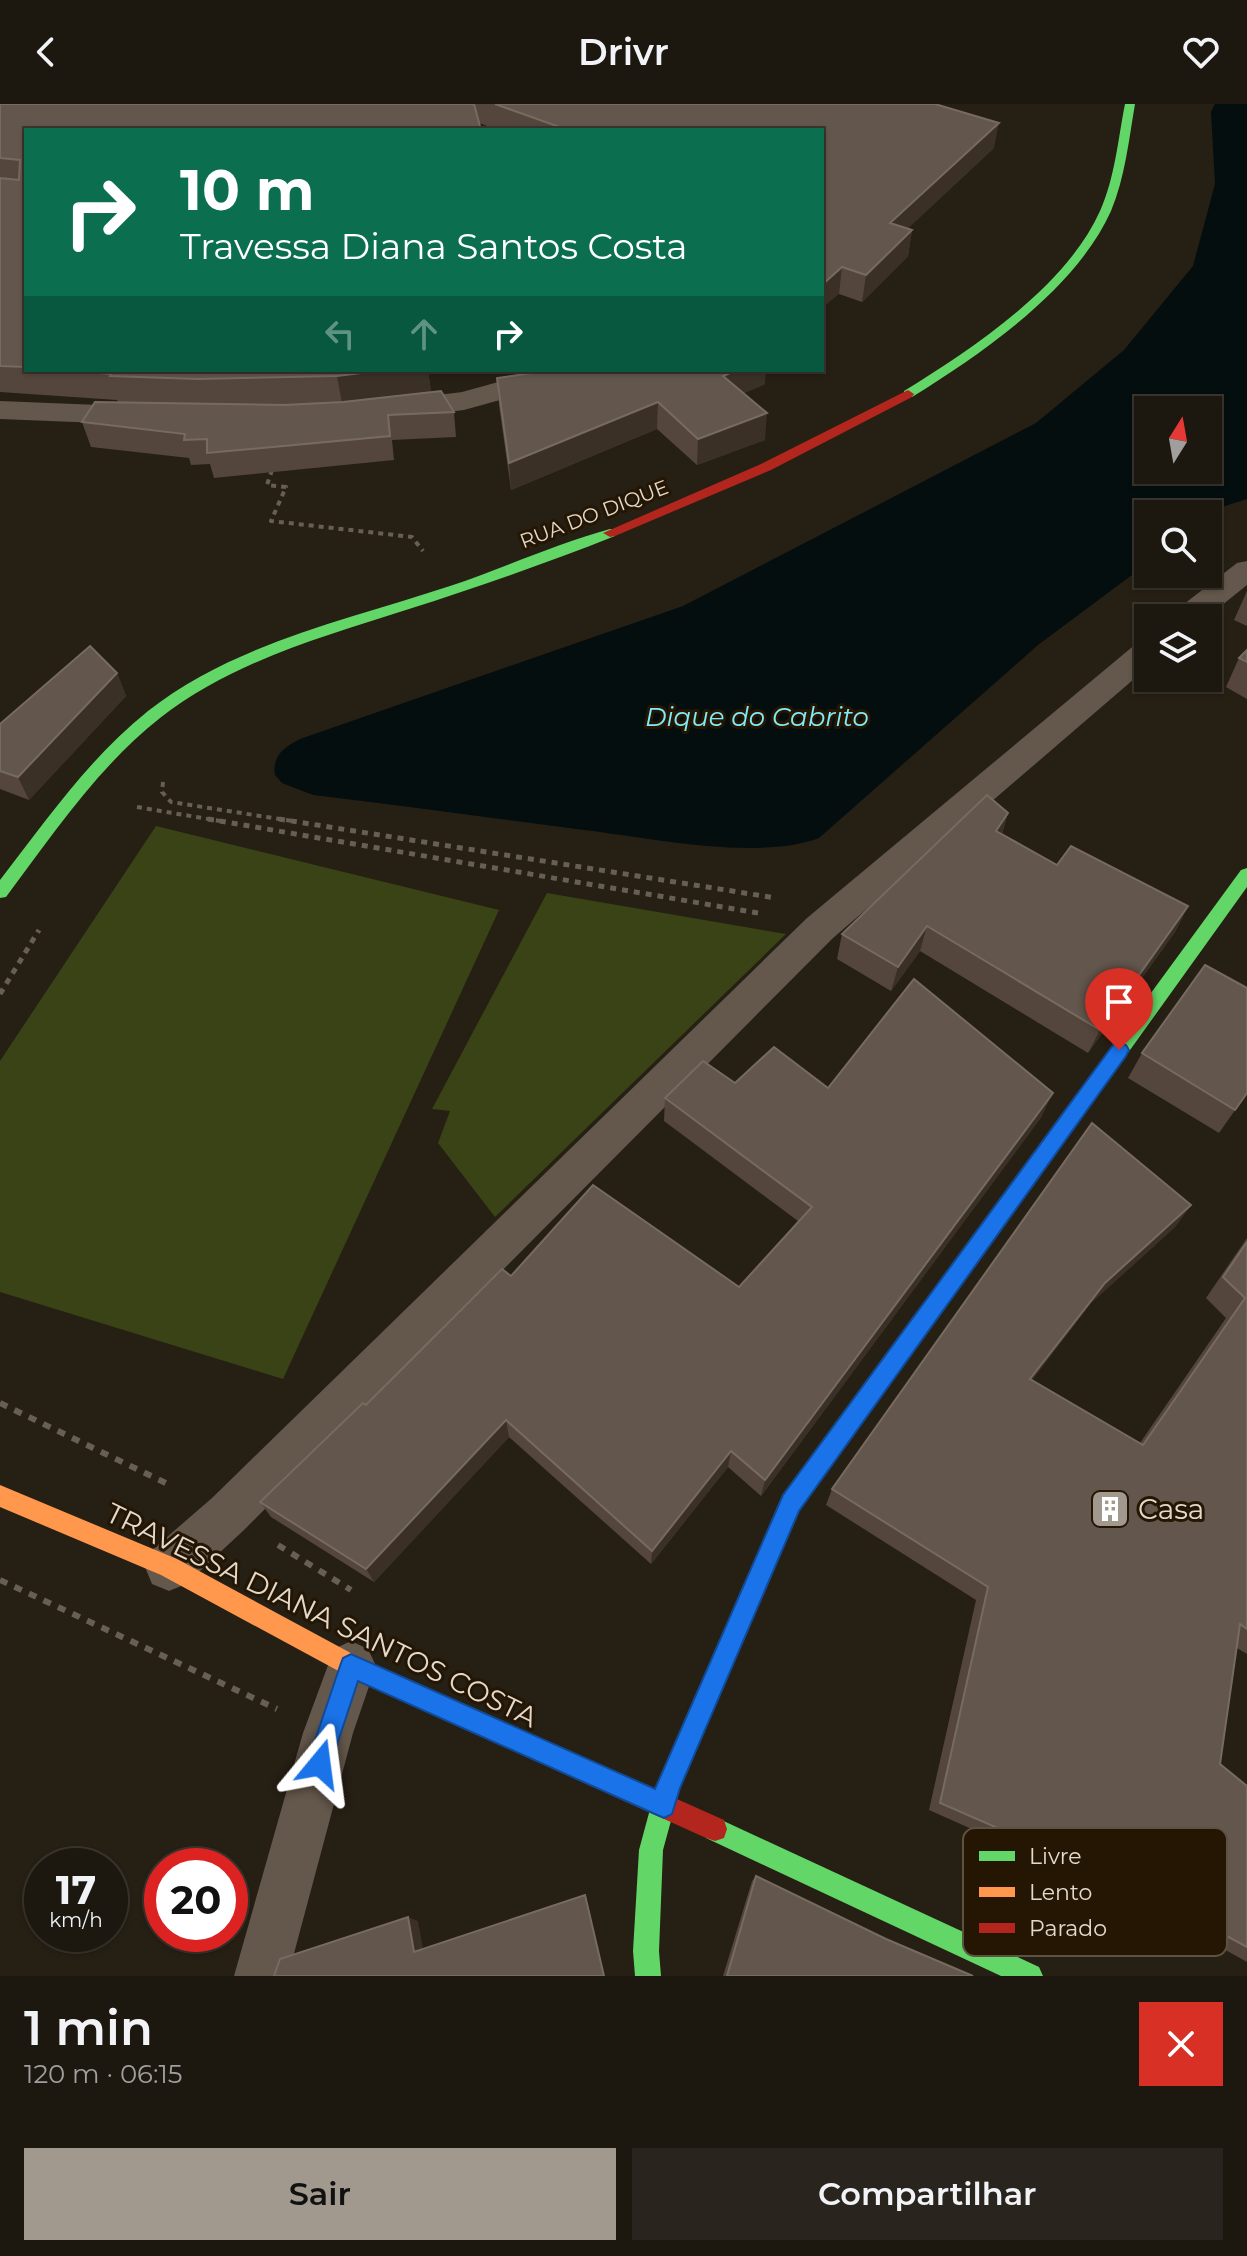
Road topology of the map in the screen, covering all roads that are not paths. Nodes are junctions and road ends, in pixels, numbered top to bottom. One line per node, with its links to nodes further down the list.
1 (1130, 104): 10 (street, RUA DO DIQUE)
2 (568, 372): 4 (street)
3 (0, 410): 5 (street)
4 (359, 413)
5 (184, 417)
6 (1247, 570): 7 (lane)
7 (1204, 604)
8 (1134, 662): 12 (lane)
9 (1247, 874): 14 (street)
10 (0, 892)
11 (0, 1496): 12 (street, TRAVESSA DIANA SANTOS COSTA)
12 (169, 1567): 13 (street, TRAVESSA DIANA SANTOS COSTA)
13 (351, 1666): 14 (street, TRAVESSA DIANA SANTOS COSTA); 17 (lane)
14 (664, 1805): 15 (street, TRAVESSA DIANA SANTOS COSTA); 18 (street)
15 (963, 1945)
16 (987, 1956): 19 (street, TRAVESSA DIANA SANTOS COSTA)
17 (261, 1976)
18 (648, 1976)
19 (1030, 1976)

